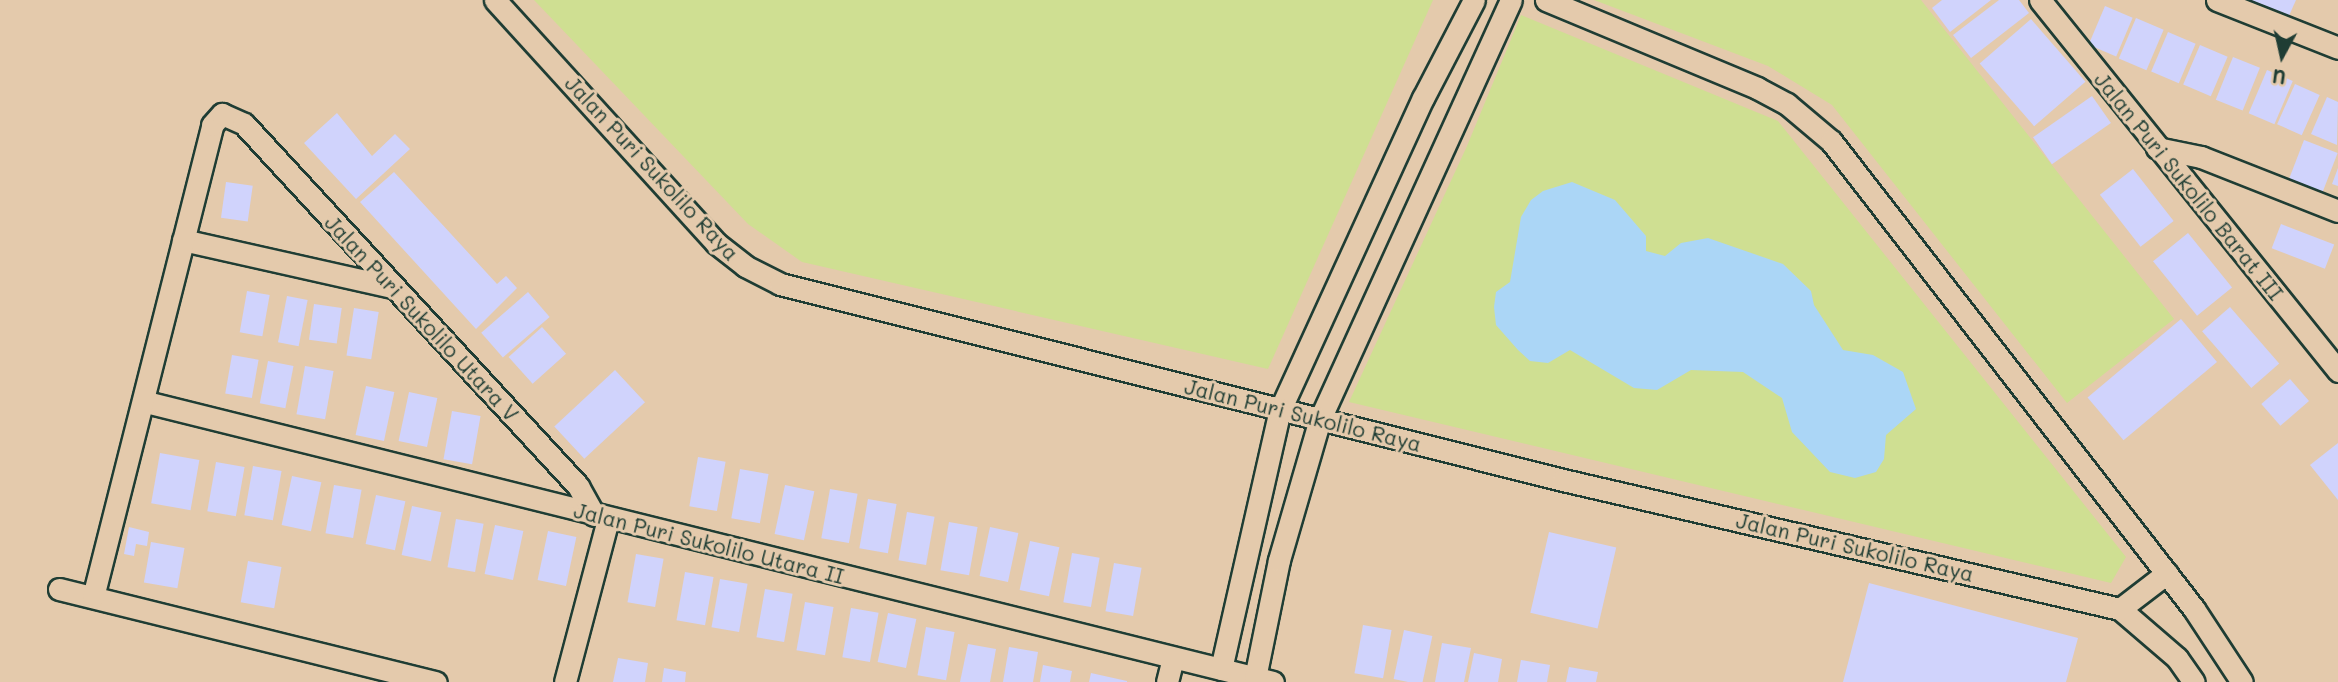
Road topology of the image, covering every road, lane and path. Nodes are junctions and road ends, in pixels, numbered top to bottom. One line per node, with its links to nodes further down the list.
1 (495, 0): 16 (street, Jalan Puri Sukolilo Raya)
2 (1474, 0): 9 (street)
3 (1511, 0): 11 (street)
4 (1546, 0): 21 (street)
5 (2040, 0): 8 (street, Jalan Puri Sukolilo Barat III)
6 (2217, 0): 7 (street)
7 (2338, 48)
8 (2157, 148): 10 (street); 14 (street, Jalan Puri Sukolilo Barat III)
9 (1370, 210): 11 (street); 16 (street)
10 (2338, 211)
11 (1404, 228): 17 (street)
12 (183, 240): 13 (street); 13 (street, Jalan Puri Sukolilo Utara V); 15 (street)
13 (392, 287): 18 (street, Jalan Puri Sukolilo Utara V)
14 (2337, 367)
15 (146, 402): 18 (street, Jalan Puri Sukolilo Utara II); 23 (street)
16 (1280, 410): 17 (street, Jalan Puri Sukolilo Raya); 19 (street)
17 (1320, 419): 20 (street); 24 (street, Jalan Puri Sukolilo Raya)
18 (601, 517): 25 (street, Jalan Puri Sukolilo Utara II); 29 (street)
19 (1253, 527): 20 (street); 26 (street)
20 (1287, 536): 27 (street)
21 (2167, 573): 24 (street); 32 (street)
22 (59, 589): 23 (street)
23 (93, 597): 28 (street)
24 (2120, 609): 31 (street, Jalan Puri Sukolilo Raya)
25 (1173, 657): 26 (street, Jalan Puri Sukolilo Utara II); 30 (street)
26 (1221, 669): 27 (street, Jalan Puri Sukolilo Utara II)
27 (1264, 680)
28 (436, 682)
29 (565, 682)
30 (1167, 682)
31 (2194, 682)
32 (2242, 682)

